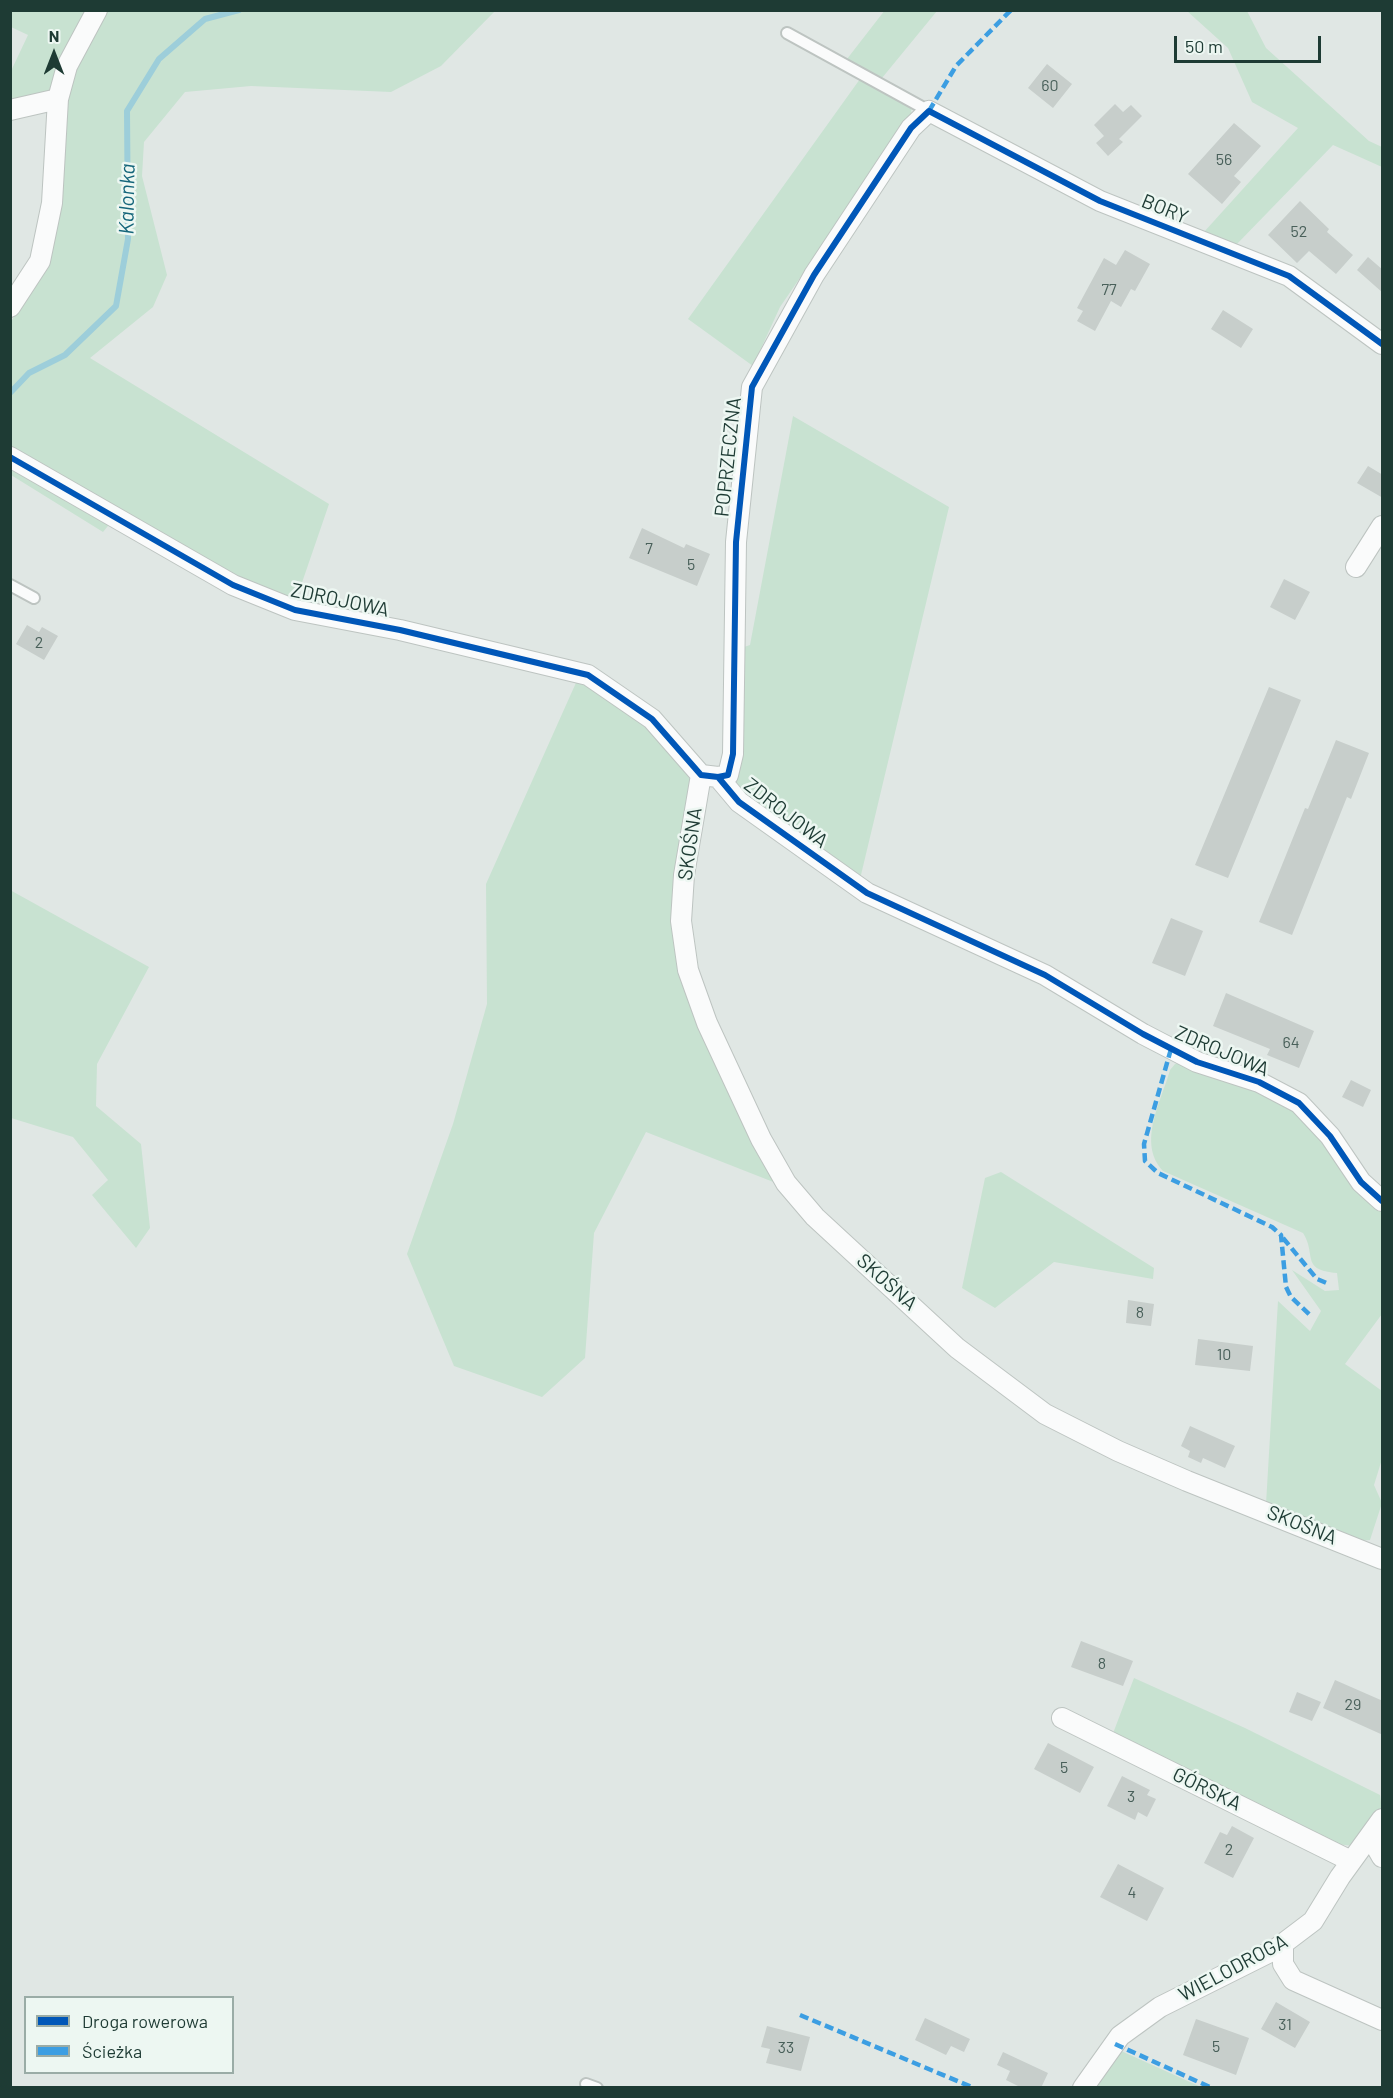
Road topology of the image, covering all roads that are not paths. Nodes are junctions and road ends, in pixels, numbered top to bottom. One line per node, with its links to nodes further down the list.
1 (97, 10): 3 (street)
2 (787, 33): 5 (lane)
3 (58, 99): 4 (street); 6 (street)
4 (10, 110)
5 (929, 111): 7 (street, BORY); 13 (street, POPRZECZNA)
6 (10, 307)
7 (1383, 344)
8 (10, 457): 13 (street, ZDROJOWA)
9 (1383, 526): 10 (street)
10 (1356, 567)
11 (10, 585): 12 (lane)
12 (34, 598)
13 (709, 776): 14 (street, ZDROJOWA); 15 (street, SKOŚNA)
14 (1383, 1202)
15 (1383, 1559)
16 (1062, 1718): 20 (street, GÓRSKA)
17 (1383, 1819): 18 (street)
18 (1370, 1836): 19 (street); 20 (street, WIELODROGA)
19 (1383, 1857)
20 (1351, 1861): 21 (street, WIELODROGA)
21 (1283, 1944): 22 (street); 23 (street, WIELODROGA)
22 (1383, 2020)
23 (1083, 2088)

